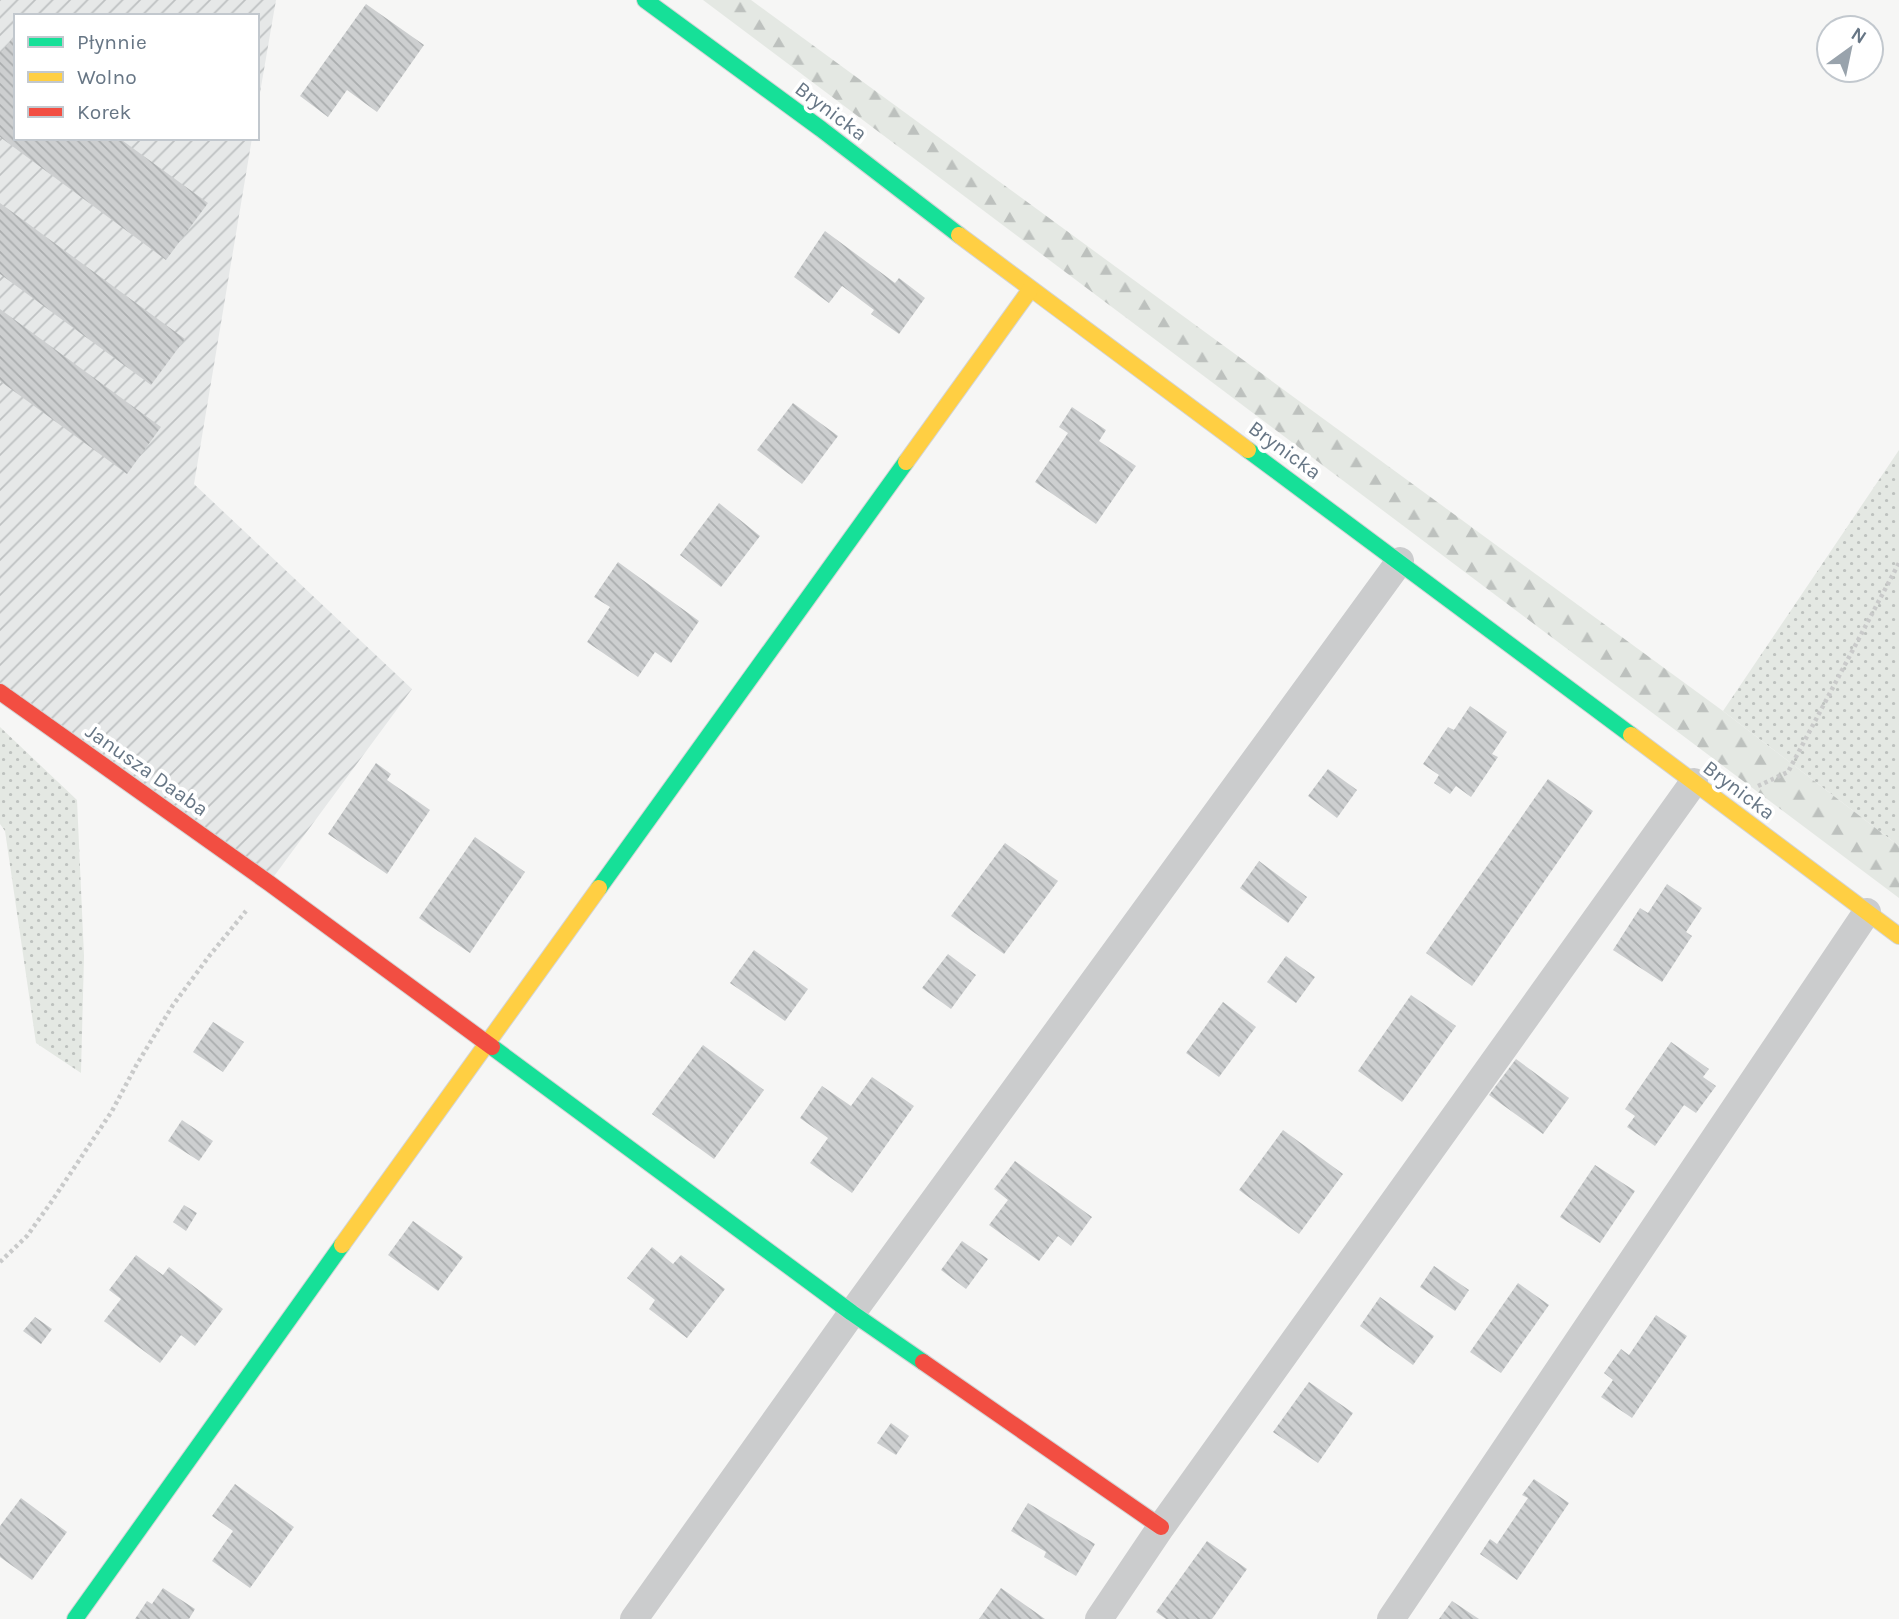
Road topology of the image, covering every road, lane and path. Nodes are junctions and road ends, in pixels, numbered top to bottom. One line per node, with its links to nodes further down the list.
1 (645, 0): 2 (street, Brynicka)
2 (1030, 290): 3 (street, Brynicka); 11 (street)
3 (1400, 561): 6 (street, Brynicka); 13 (street)
4 (1899, 563): 7 (path)
5 (0, 692): 8 (street, Janusza Daaba)
6 (1694, 782): 7 (street, Brynicka); 14 (street)
7 (1722, 803): 9 (street, Brynicka)
8 (269, 883): 11 (street, Janusza Daaba); 12 (path)
9 (1867, 912): 10 (street, Brynicka); 18 (street)
10 (1899, 936)
11 (486, 1044): 13 (street, Janusza Daaba); 15 (street)
12 (0, 1262)
13 (852, 1313): 14 (street, Janusza Daaba); 16 (street)
14 (1161, 1527): 17 (street)
15 (75, 1619)
16 (634, 1619)
17 (1099, 1619)
18 (1391, 1619)

